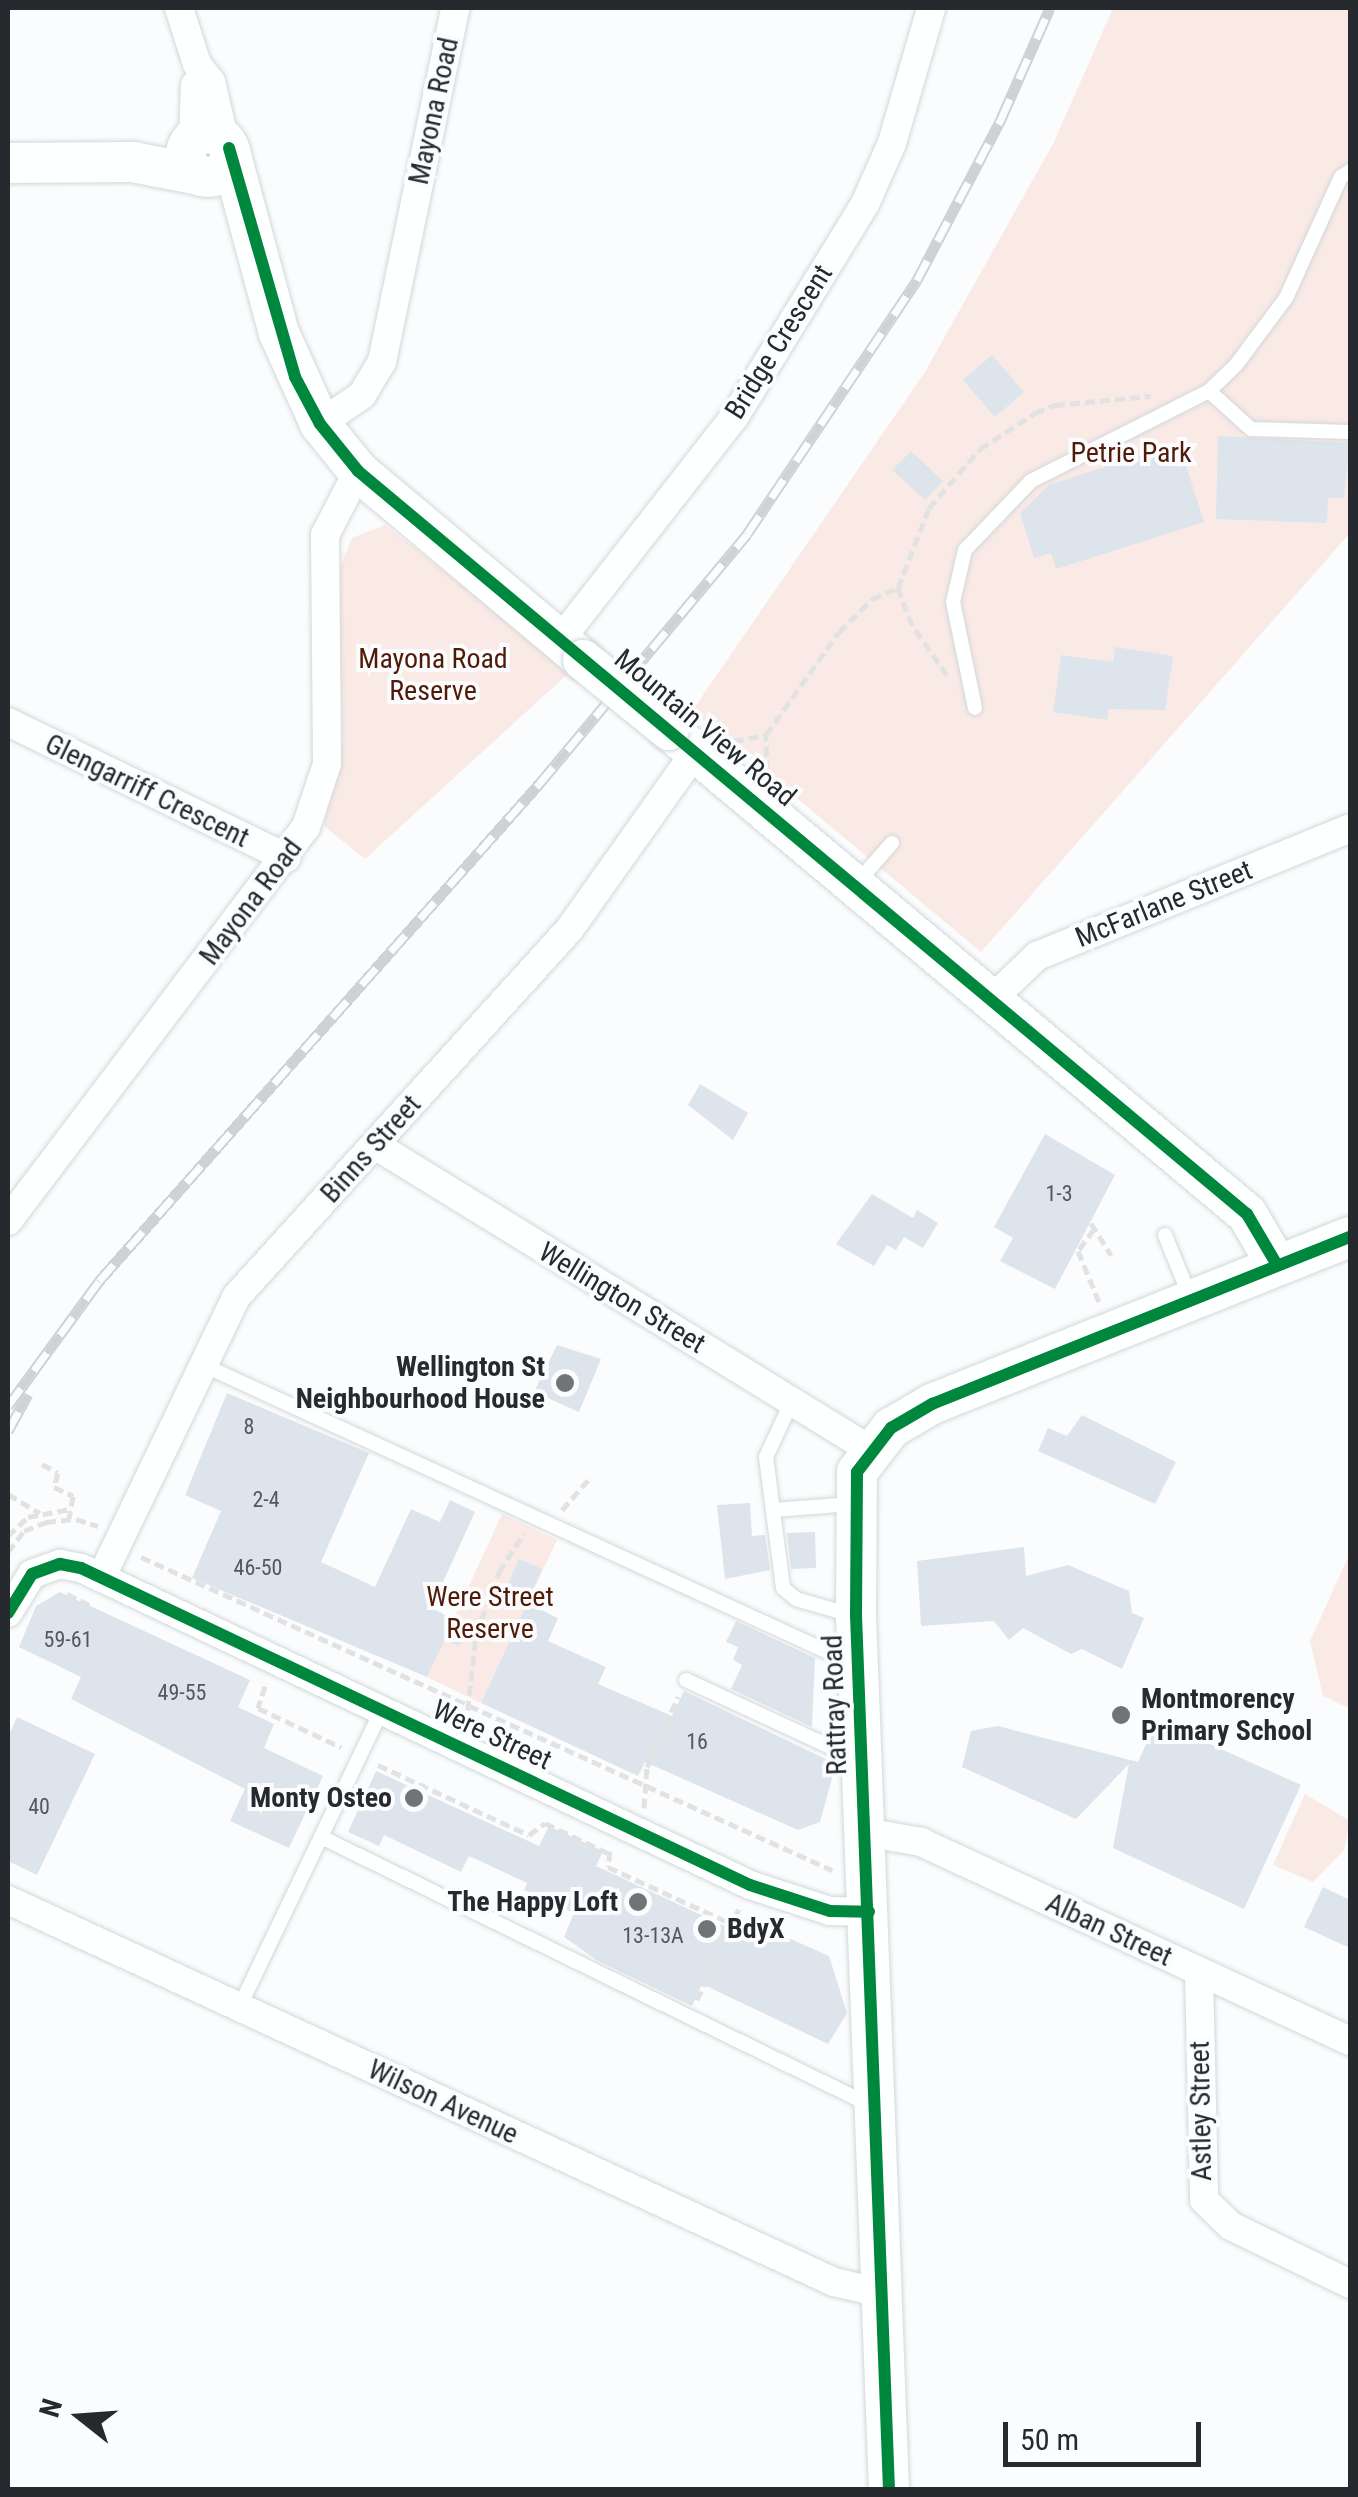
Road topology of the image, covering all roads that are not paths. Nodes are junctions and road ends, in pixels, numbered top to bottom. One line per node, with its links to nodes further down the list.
1 (179, 8): 4 (street)
2 (455, 8): 8 (street, Mayona Road)
3 (930, 9): 11 (street, Bridge Crescent)
4 (207, 153): 5 (street); 8 (street, Mountain View Road)
5 (8, 163)
6 (1350, 171): 7 (lane)
7 (1209, 391): 9 (lane); 12 (lane)
8 (320, 424): 10 (street, Mountain View Road)
9 (1350, 432)
10 (358, 471): 11 (street, Mountain View Road); 17 (street, Mayona Road)
11 (572, 650): 14 (street, Mountain View Road, bridge)
12 (975, 708)
13 (10, 729): 17 (street, Glengarriff Crescent)
14 (682, 742): 18 (street, Mountain View Road); 20 (street, Binns Street)
15 (1350, 828): 19 (street, McFarlane Street)
16 (892, 843): 18 (lane)
17 (287, 858): 21 (street, Mayona Road)
18 (855, 885): 19 (street, Mountain View Road)
19 (990, 1000): 24 (street, Mountain View Road)
20 (376, 1145): 26 (street, Binns Street); 27 (street, Wellington Street)
21 (8, 1221)
22 (1165, 1234): 25 (lane)
23 (1350, 1237): 24 (street)
24 (1276, 1265): 25 (street)
25 (1192, 1300): 28 (street)
26 (200, 1364): 31 (street, Binns Street); 34 (lane)
27 (793, 1400): 28 (street, Wellington Street); 30 (lane)
28 (869, 1449): 29 (street, Rattray Road)
29 (854, 1504): 30 (lane); 33 (street, Rattray Road)
30 (773, 1510): 33 (lane)
31 (100, 1578): 32 (street, Were Street); 36 (street, Were Street)
32 (8, 1613)
33 (856, 1616): 34 (street, Rattray Road)
34 (860, 1667): 37 (street, Rattray Road)
35 (686, 1680): 37 (lane)
36 (381, 1711): 39 (lane); 41 (street, Were Street)
37 (862, 1761): 38 (street, Rattray Road)
38 (865, 1832): 41 (street, Rattray Road); 42 (street, Alban Street)
39 (320, 1837): 43 (lane); 45 (lane)
40 (8, 1900): 43 (street, Wilson Avenue)
41 (868, 1912): 45 (street, Rattray Road)
42 (1198, 1972): 44 (street, Alban Street); 46 (street, Astley Street)
43 (239, 2008): 47 (street, Wilson Avenue)
44 (1350, 2041)
45 (875, 2107): 47 (street, Rattray Road)
46 (1350, 2284)
47 (882, 2293): 48 (street, Rattray Road)
48 (890, 2490)

